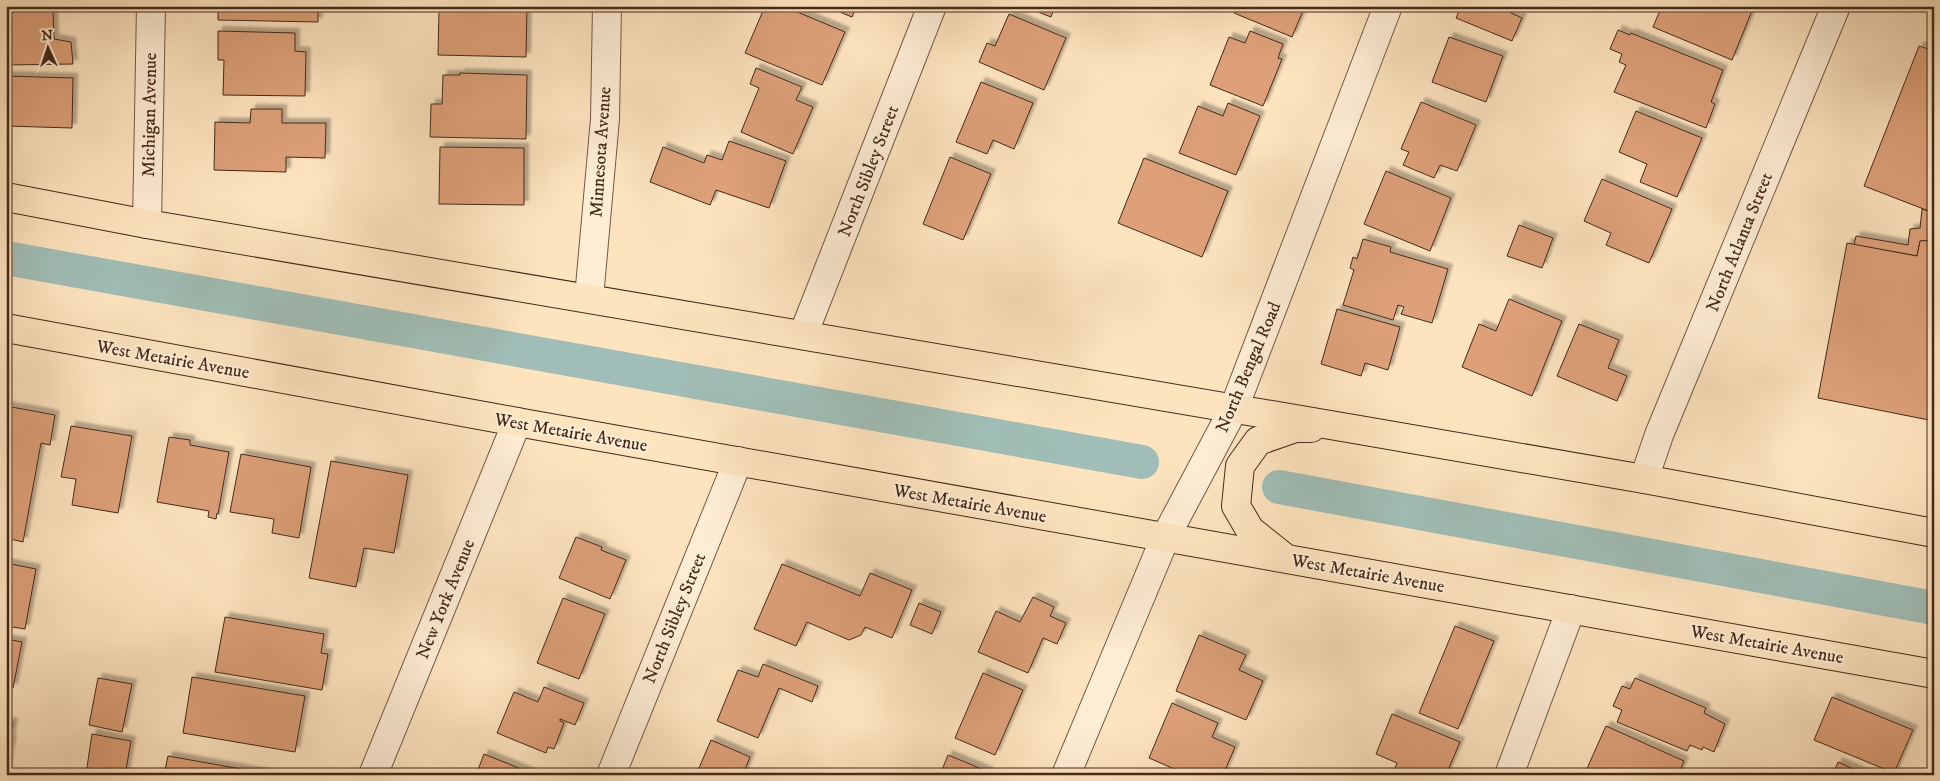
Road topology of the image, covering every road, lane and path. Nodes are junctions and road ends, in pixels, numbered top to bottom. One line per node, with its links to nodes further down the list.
1 (151, 6): 7 (street, Michigan Avenue)
2 (606, 6): 8 (street, Minnesota Avenue)
3 (932, 6): 10 (street, North Sibley Street)
4 (1388, 6): 11 (street, North Bengal Road)
5 (1836, 6): 15 (street, North Atlanta Street)
6 (6, 198): 7 (main road)
7 (147, 224): 8 (main road)
8 (589, 298): 10 (main road)
9 (6, 328): 12 (main road, West Metairie Avenue)
10 (803, 335): 11 (main road)
11 (1234, 408): 13 (main road); 17 (street, North Bengal Road)
12 (517, 422): 14 (main road, West Metairie Avenue); 21 (street, New York Avenue)
13 (1342, 427): 15 (main road); 18 (main road)
14 (738, 461): 17 (main road, West Metairie Avenue); 22 (street, North Sibley Street)
15 (1644, 480): 16 (main road)
16 (1934, 533)
17 (1165, 538): 18 (main road, West Metairie Avenue); 23 (street, North Bengal Road)
18 (1288, 559): 19 (main road, West Metairie Avenue)
19 (1571, 609): 20 (main road, West Metairie Avenue); 24 (street)
20 (1934, 674)
21 (373, 775)
22 (611, 775)
23 (1066, 775)
24 (1508, 775)

